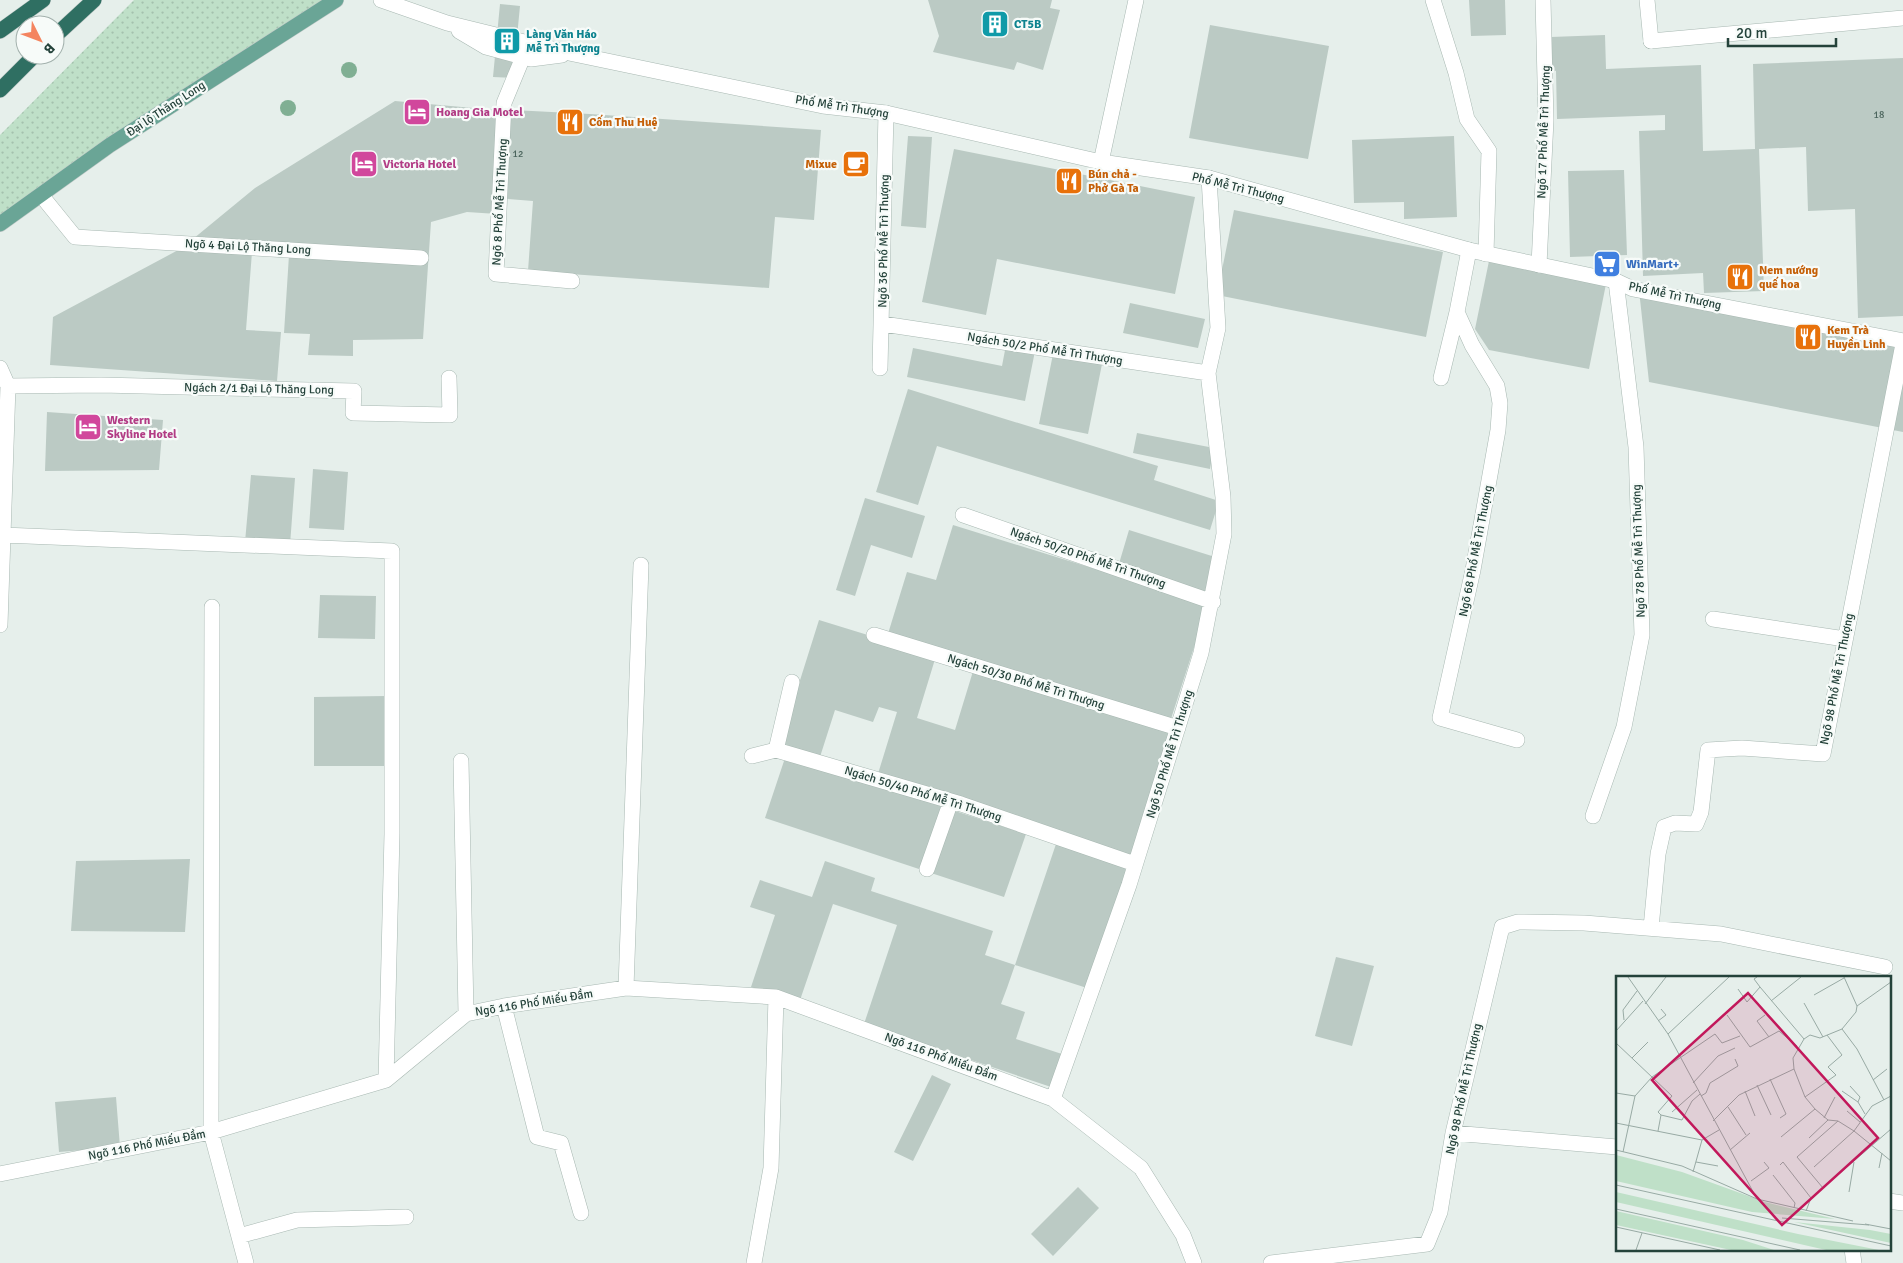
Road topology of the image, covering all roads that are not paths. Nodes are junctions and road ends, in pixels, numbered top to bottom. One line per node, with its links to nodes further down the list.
1 (42, 0): 12 (highway)
2 (94, 0): 11 (highway)
3 (336, 0): 20 (main road, Đại lộ Thăng Long)
4 (381, 0): 10 (street, Phố Mễ Trì Thượng)
5 (1136, 0): 18 (street)
6 (1433, 0): 23 (street)
7 (1543, 0): 25 (street, Ngõ 17 Phố Mễ Trì Thượng)
8 (1647, 0): 9 (street)
9 (1903, 18)
10 (447, 23): 13 (street, Phố Mễ Trì Thượng); 14 (street, Phố Mễ Trì Thượng)
11 (65, 27)
12 (0, 31)
13 (569, 54): 14 (street, Phố Mễ Trì Thượng); 17 (street, Phố Mễ Trì Thượng)
14 (524, 57): 26 (street, Ngõ 8 Phố Mễ Trì Thượng)
15 (25, 65): 16 (highway)
16 (0, 90)
17 (886, 113): 18 (street, Phố Mễ Trì Thượng); 29 (street, Ngõ 36 Phố Mễ Trì Thượng)
18 (1101, 162): 19 (street, Phố Mễ Trì Thượng)
19 (1209, 178): 22 (street, Phố Mễ Trì Thượng); 33 (street, Ngõ 50 Phố Mễ Trì Thượng)
20 (41, 195): 21 (main road, Đại lộ Thăng Long); 24 (street, Ngõ 4 Đại Lộ Thăng Long)
21 (0, 224)
22 (1469, 250): 23 (street, Phố Mễ Trì Thượng); 28 (street)
23 (1486, 254): 25 (street, Phố Mễ Trì Thượng)
24 (421, 258)
25 (1539, 265): 27 (street, Phố Mễ Trì Thượng)
26 (572, 281)
27 (1616, 281): 30 (street, Phố Mễ Trì Thượng); 53 (street, Ngõ 78 Phố Mễ Trì Thượng)
28 (1457, 312): 35 (street); 48 (street, Ngõ 68 Phố Mễ Trì Thượng)
29 (883, 324): 32 (street, Ngõ 36 Phố Mễ Trì Thượng); 33 (street, Ngách 50/2 Phố Mễ Trì Thượng)
30 (1903, 342): 45 (street, Ngõ 98 Phố Mễ Trì Thượng)
31 (0, 368): 36 (street)
32 (880, 368)
33 (1208, 373): 40 (street, Ngõ 50 Phố Mễ Trì Thượng)
34 (449, 378): 36 (street, Ngách 2/1 Đại Lộ Thăng Long)
35 (1441, 378)
36 (8, 386): 38 (street)
37 (963, 515): 40 (street, Ngách 50/20 Phố Mễ Trì Thượng)
38 (3, 534): 43 (street); 62 (street)
39 (641, 565): 58 (street)
40 (1213, 602): 47 (street, Ngõ 50 Phố Mễ Trì Thượng)
41 (212, 607): 64 (street)
42 (1713, 619): 45 (street)
43 (0, 625)
44 (874, 635): 47 (street, Ngách 50/30 Phố Mễ Trì Thượng)
45 (1844, 639): 56 (street, Ngõ 98 Phố Mễ Trì Thượng)
46 (792, 682): 49 (street)
47 (1178, 728): 54 (street, Ngõ 50 Phố Mễ Trì Thượng)
48 (1517, 740)
49 (776, 750): 50 (street); 52 (street, Ngách 50/40 Phố Mễ Trì Thượng)
50 (752, 756)
51 (460, 761): 61 (street)
52 (950, 801): 54 (street, Ngách 50/40 Phố Mễ Trì Thượng); 55 (street)
53 (1593, 816)
54 (1136, 864): 63 (street, Ngõ 50 Phố Mễ Trì Thượng)
55 (927, 869)
56 (1651, 928): 57 (street, Ngõ 98 Phố Mễ Trì Thượng); 65 (street, Ngõ 98 Phố Mễ Trì Thượng)
57 (1885, 967)
58 (626, 988): 59 (street, Ngõ 116 Phố Miếu Đầm); 60 (street, Ngõ 116 Phố Miếu Đầm)
59 (776, 997): 63 (street, Ngõ 116 Phố Miếu Đầm); 75 (street)
60 (504, 1006): 61 (street, Ngõ 116 Phố Miếu Đầm); 70 (street)
61 (466, 1014): 62 (street, Ngõ 116 Phố Miếu Đầm)
62 (386, 1080): 64 (street, Ngõ 116 Phố Miếu Đầm)
63 (1054, 1098): 76 (street)
64 (211, 1132): 67 (street, Ngõ 116 Phố Miếu Đầm); 72 (street)
65 (1453, 1133): 66 (street); 77 (street, Ngõ 98 Phố Mễ Trì Thượng)
66 (1616, 1147)
67 (0, 1174)
68 (1890, 1200): 69 (street)
69 (1903, 1203)
70 (581, 1213)
71 (406, 1217): 72 (street)
72 (239, 1236): 74 (street)
73 (1852, 1250): 78 (street)
74 (246, 1263)
75 (754, 1263)
76 (1194, 1263)
77 (1271, 1263)
78 (1854, 1263)

